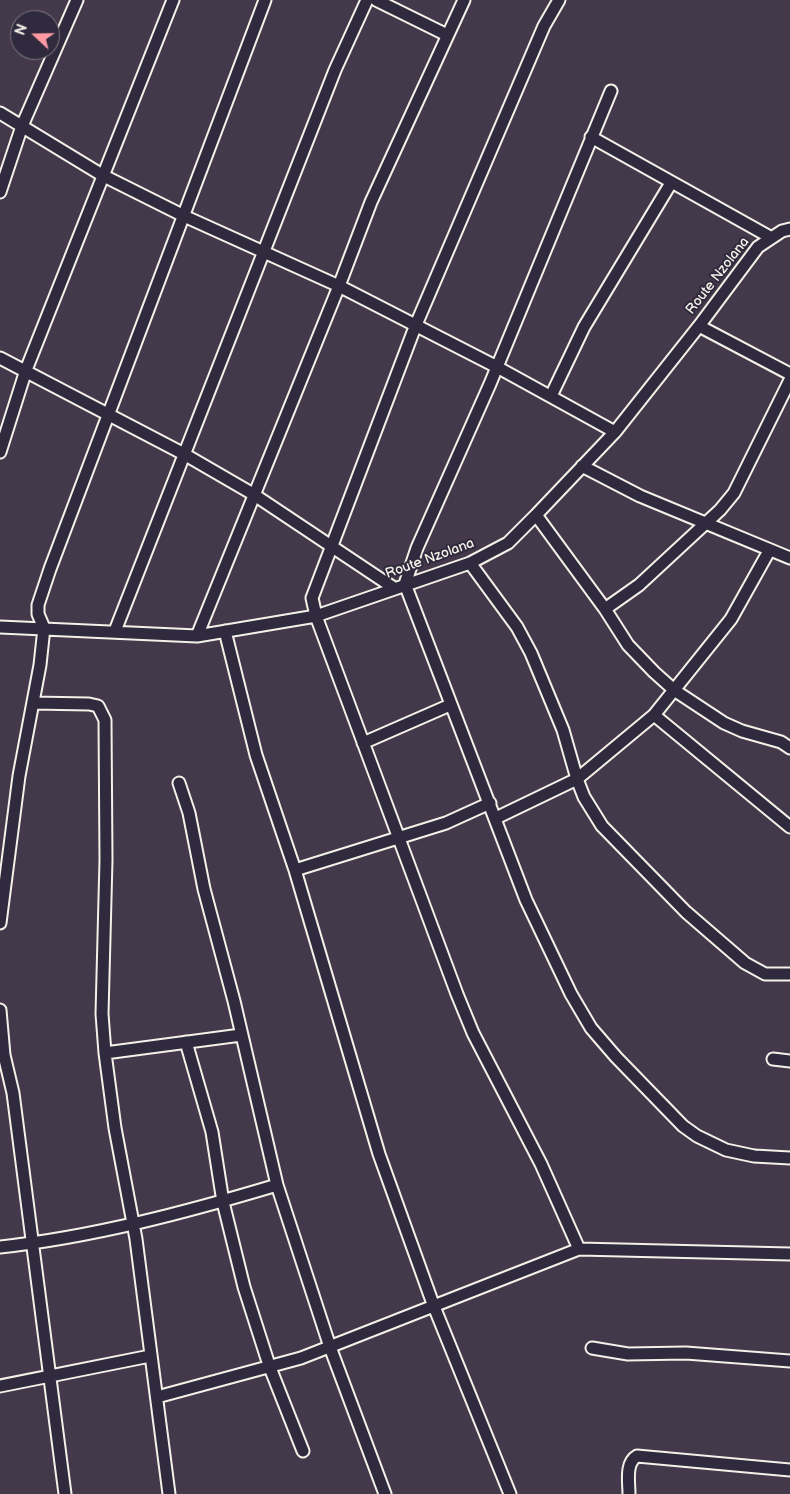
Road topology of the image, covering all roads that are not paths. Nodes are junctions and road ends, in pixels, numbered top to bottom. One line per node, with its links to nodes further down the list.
1 (78, 0): 11 (street)
2 (173, 0): 13 (street)
3 (265, 0): 16 (street)
4 (367, 0): 19 (street)
5 (376, 0): 8 (street)
6 (464, 0): 8 (street)
7 (555, 2): 22 (street)
8 (448, 35): 20 (street)
9 (611, 91): 12 (street)
10 (0, 113): 11 (street)
11 (22, 126): 13 (street); 15 (street)
12 (591, 137): 14 (street); 24 (street)
13 (102, 175): 16 (street); 25 (street)
14 (671, 183): 18 (street); 28 (street)
15 (0, 192)
16 (184, 216): 19 (street); 29 (street)
17 (790, 229): 18 (street, Route Nzolana)
18 (770, 238): 21 (street, Route Nzolana)
19 (264, 251): 20 (street); 32 (street)
20 (339, 286): 22 (street); 34 (street)
21 (699, 326): 26 (street); 30 (street, Route Nzolana)
22 (416, 327): 24 (street); 37 (street)
23 (0, 358): 25 (street)
24 (497, 367): 28 (street); 41 (street)
25 (26, 370): 29 (street); 31 (street)
26 (790, 374)
27 (790, 380): 36 (street)
28 (552, 396): 30 (street)
29 (108, 414): 32 (street); 46 (street)
30 (614, 432): 33 (street, Route Nzolana)
31 (0, 452)
32 (184, 454): 34 (street); 47 (street)
33 (582, 466): 35 (street, Route Nzolana); 36 (street)
34 (254, 494): 37 (street); 49 (street)
35 (536, 515): 40 (street, Route Nzolana); 43 (street)
36 (708, 522): 38 (street); 43 (street)
37 (330, 546): 42 (street); 44 (street)
38 (769, 551): 39 (street); 50 (street)
39 (790, 558)
40 (470, 562): 41 (street, Route Nzolana); 56 (street)
41 (405, 584): 42 (street, Route Nzolana); 52 (street)
42 (394, 588): 44 (street, Route Nzolana)
43 (605, 609): 50 (street)
44 (316, 616): 48 (street, Route Nzolana); 54 (street)
45 (0, 627): 46 (street, Route Nzolana)
46 (44, 628): 47 (street, Route Nzolana); 51 (street)
47 (115, 631): 49 (street, Route Nzolana)
48 (225, 631): 49 (street, Route Nzolana); 62 (street)
49 (197, 636)
50 (674, 690): 53 (street); 55 (street)
51 (33, 702): 63 (street); 68 (street)
52 (450, 705): 54 (street); 58 (street)
53 (654, 715): 56 (street); 60 (street)
54 (362, 743): 61 (street)
55 (790, 748)
56 (577, 780): 59 (street); 64 (street)
57 (179, 783): 66 (street)
58 (490, 803): 59 (street); 61 (street)
59 (496, 818): 71 (street)
60 (790, 827)
61 (400, 838): 62 (street); 77 (street)
62 (295, 870): 79 (street)
63 (0, 923)
64 (790, 974)
65 (0, 1010): 75 (street)
66 (241, 1034): 67 (street); 72 (street)
67 (186, 1042): 68 (street); 73 (street)
68 (105, 1053): 74 (street)
69 (773, 1059): 70 (street)
70 (790, 1061)
71 (790, 1158)
72 (277, 1185): 73 (street); 80 (street)
73 (223, 1202): 74 (street); 84 (street)
74 (132, 1223): 75 (street); 82 (street)
75 (34, 1243): 76 (street); 85 (street)
76 (0, 1247)
77 (579, 1249): 78 (street); 79 (street)
78 (790, 1254)
79 (433, 1304): 80 (street); 93 (street)
80 (330, 1347): 84 (street); 92 (street)
81 (592, 1348): 83 (street)
82 (150, 1356): 85 (street); 87 (street)
83 (790, 1361)
84 (269, 1365): 87 (street); 88 (street)
85 (50, 1376): 86 (street); 90 (street)
86 (0, 1386)
87 (157, 1397): 91 (street)
88 (303, 1451)
89 (790, 1470): 94 (street)
90 (65, 1494)
91 (169, 1494)
92 (385, 1494)
93 (510, 1494)
94 (629, 1494)

